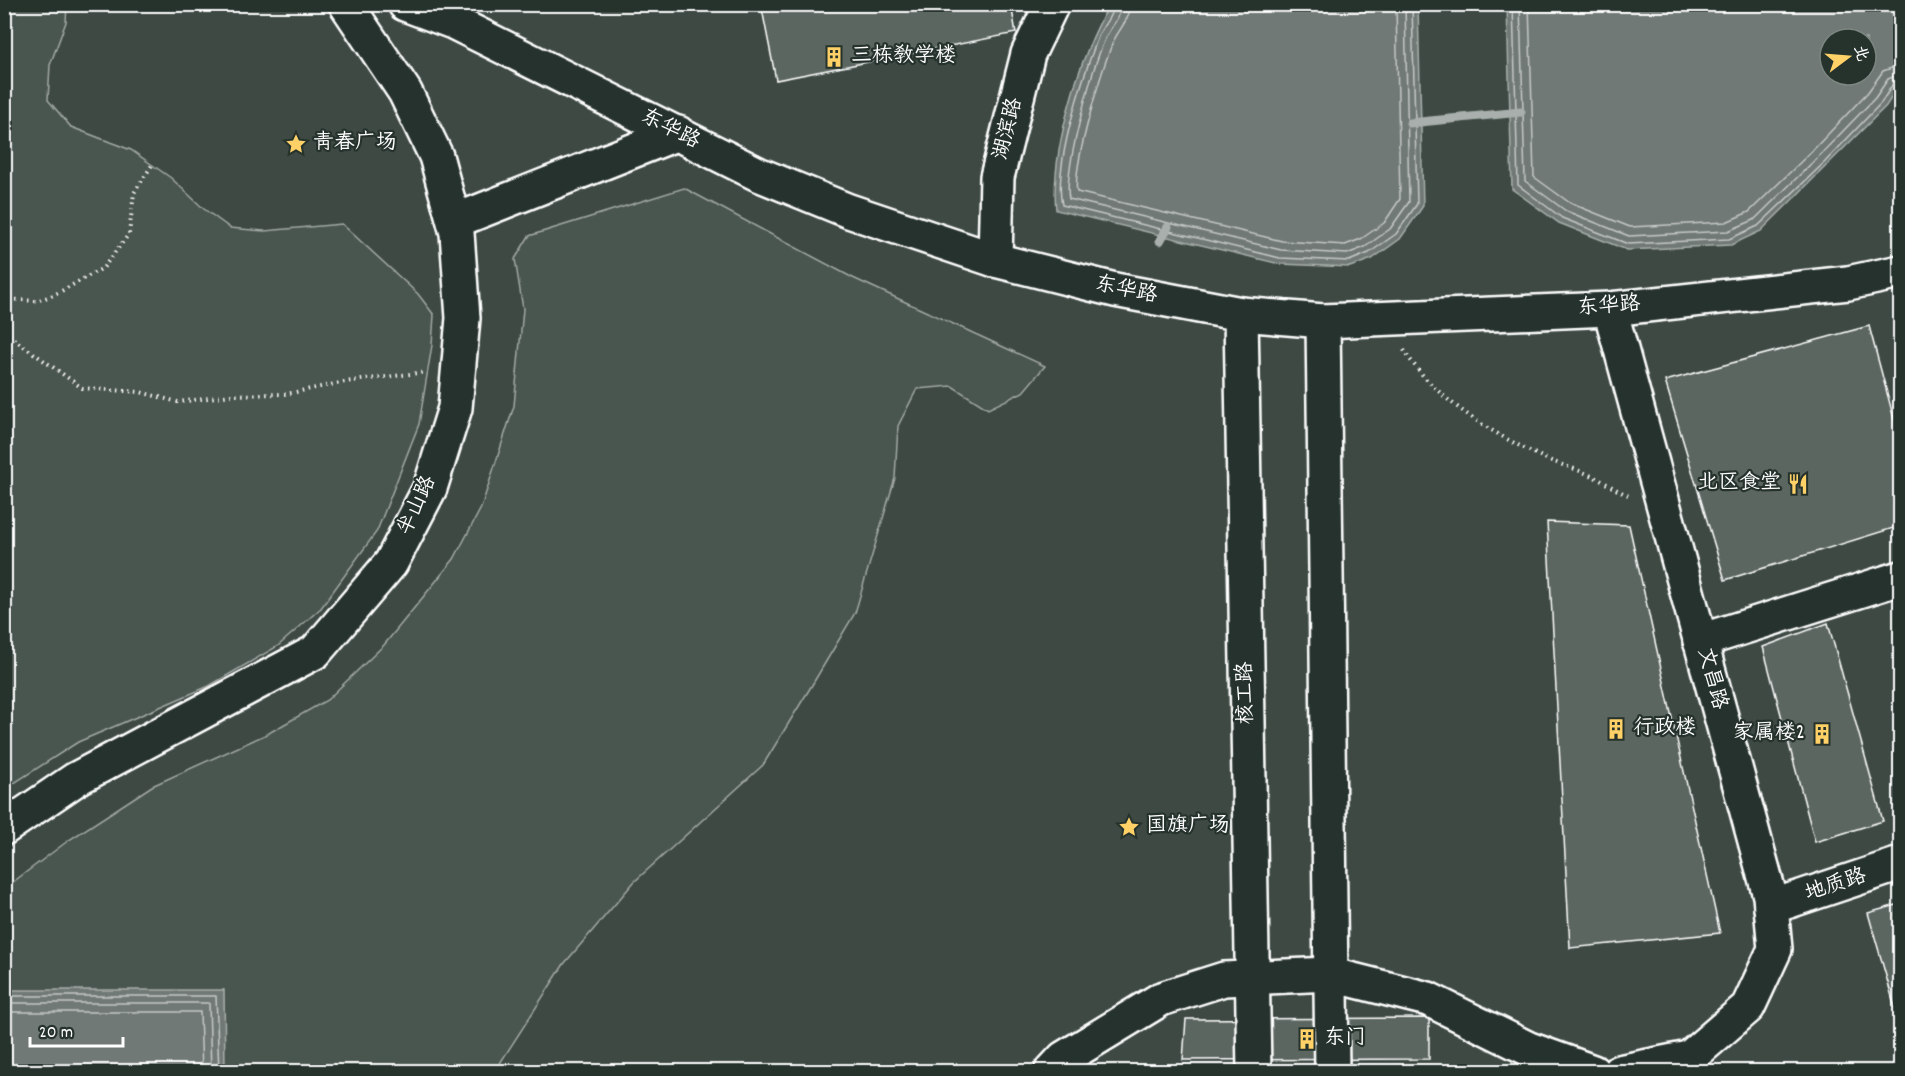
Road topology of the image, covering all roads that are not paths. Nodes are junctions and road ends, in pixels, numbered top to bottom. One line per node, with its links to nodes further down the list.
1 (346, 4): 5 (lane, 半山路)
2 (405, 4): 4 (lane, 东华路)
3 (1052, 4): 6 (lane, 湖滨路)
4 (678, 133): 5 (lane); 6 (lane, 东华路)
5 (455, 221): 13 (lane, 半山路)
6 (995, 261): 9 (lane, 东华路)
7 (1900, 272): 8 (lane, 东华路)
8 (1610, 309): 10 (lane, 东华路); 12 (lane, 文昌路)
9 (1241, 314): 10 (lane, 东华路); 17 (lane, 核工路)
10 (1323, 321): 16 (lane)
11 (1900, 578): 12 (lane)
12 (1700, 641): 15 (lane, 文昌路)
13 (4, 828)
14 (1900, 864): 15 (lane, 地质路)
15 (1771, 907): 22 (lane, 文昌路)
16 (1329, 974): 17 (lane); 20 (lane); 21 (lane)
17 (1252, 978): 18 (lane); 19 (lane, 核工路)
18 (1051, 1071)
19 (1254, 1071)
20 (1332, 1071)
21 (1593, 1071)
22 (1619, 1071)

